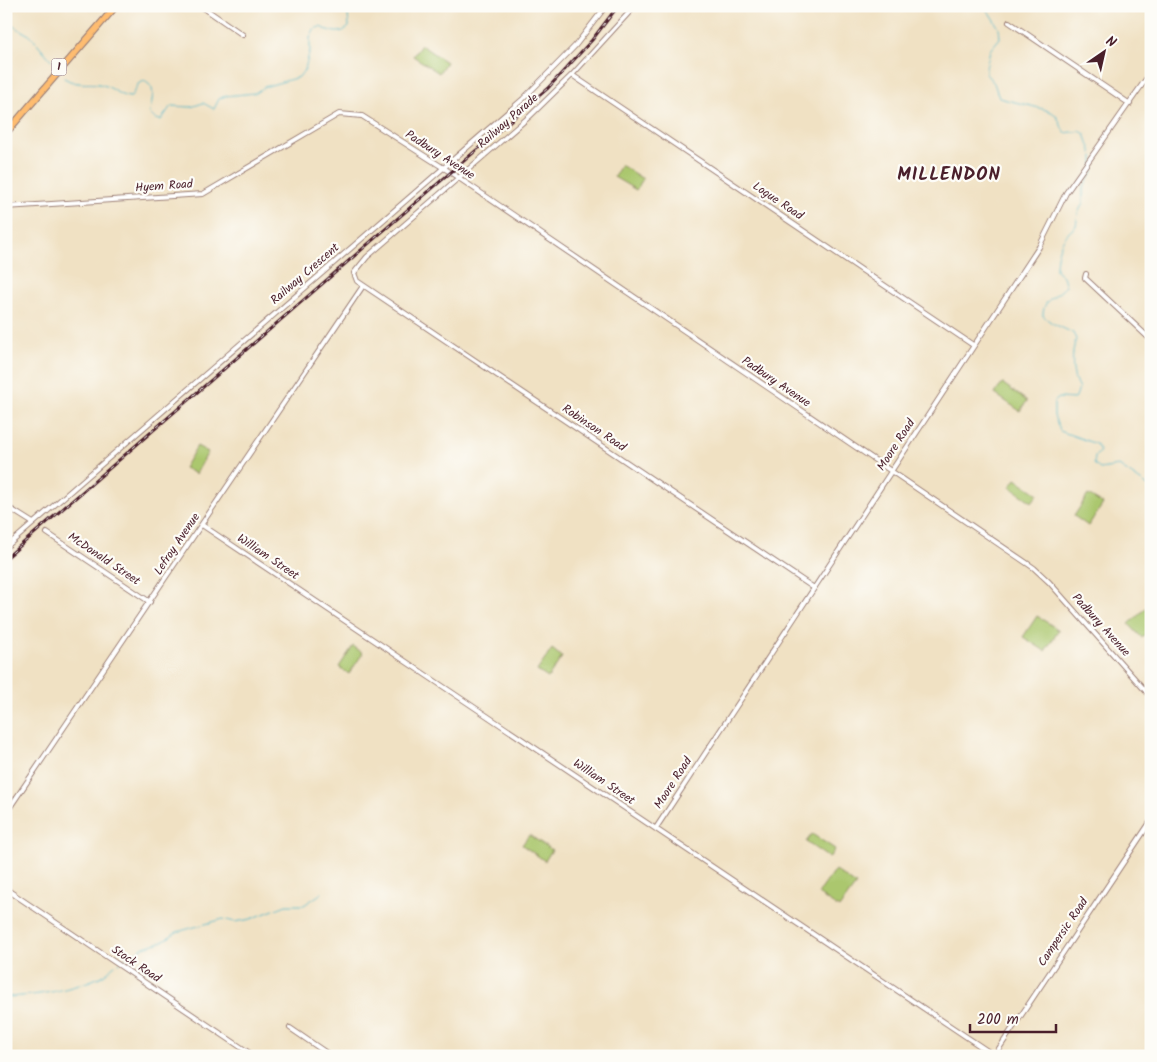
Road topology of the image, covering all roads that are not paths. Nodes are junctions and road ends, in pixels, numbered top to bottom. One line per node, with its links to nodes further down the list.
1 (112, 6): 14 (highway, 1)
2 (116, 6): 15 (highway, 1)
3 (201, 6): 7 (street)
4 (606, 6): 16 (street, Railway Crescent)
5 (635, 6): 9 (street, Railway Parade)
6 (1009, 22): 12 (street)
7 (243, 34)
8 (1151, 72): 10 (street, Moore Road)
9 (572, 75): 17 (street, Railway Parade); 22 (street, Logue Road)
10 (1146, 80): 11 (street); 12 (street, Moore Road)
11 (1151, 83)
12 (1130, 104): 22 (street, Moore Road)
13 (362, 116): 16 (street, Padbury Avenue); 18 (street, Hyem Road)
14 (6, 128)
15 (6, 133)
16 (442, 168): 17 (street, Padbury Avenue); 25 (street, Railway Crescent)
17 (457, 178): 20 (street, Railway Parade); 23 (street, Padbury Avenue)
18 (6, 207)
19 (1092, 282): 21 (street)
20 (362, 286): 26 (street, Lefroy Avenue); 29 (street, Robinson Road)
21 (1151, 340)
22 (973, 345): 23 (street, Moore Road)
23 (890, 472): 29 (street, Moore Road); 31 (street, Padbury Avenue)
24 (6, 506): 25 (street)
25 (33, 523): 28 (street, Railway Crescent)
26 (202, 525): 30 (street, Lefroy Avenue); 36 (street, William Street)
27 (48, 533): 30 (street, McDonald Street)
28 (6, 547)
29 (814, 588): 36 (street, Moore Road)
30 (150, 602): 33 (street, Lefroy Avenue)
31 (1151, 697)
32 (6, 802): 33 (street)
33 (11, 806): 34 (street, Lefroy Avenue)
34 (6, 813)
35 (1151, 821): 41 (street, Campersic Road)
36 (656, 828): 41 (street, William Street)
37 (6, 889): 39 (street, Stock Road)
38 (290, 1028): 40 (street)
39 (254, 1056)
40 (331, 1056)
41 (994, 1056)

